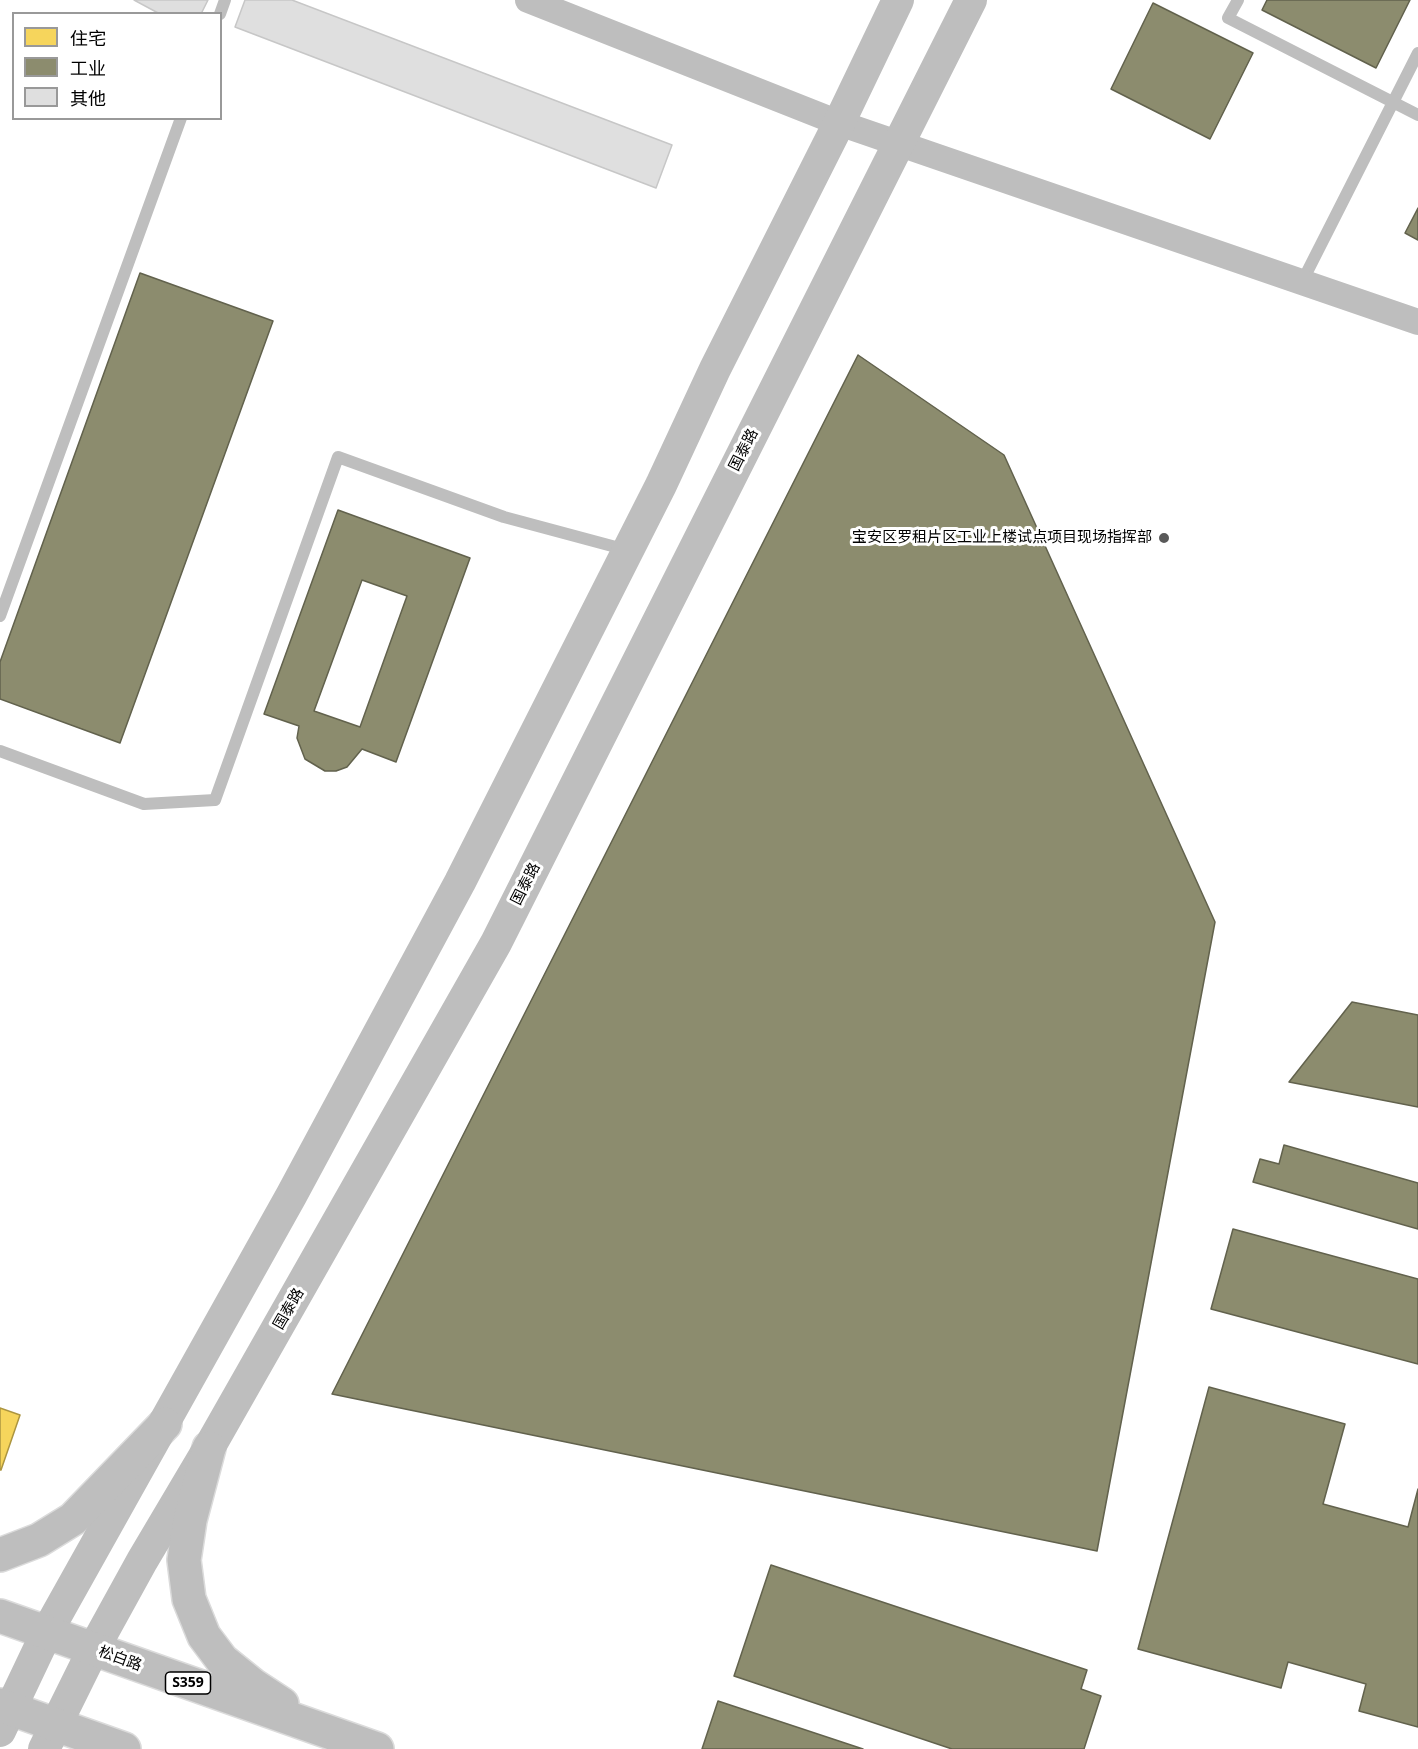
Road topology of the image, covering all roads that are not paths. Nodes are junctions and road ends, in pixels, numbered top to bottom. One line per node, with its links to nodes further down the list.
1 (528, 0): 9 (street)
2 (898, 0): 9 (street)
3 (971, 0): 10 (street, 国泰路)
4 (1238, 0): 6 (lane)
5 (1418, 52): 6 (lane)
6 (1393, 102): 7 (lane); 11 (lane)
7 (1418, 115)
8 (180, 120): 14 (lane)
9 (839, 123): 10 (street); 13 (street)
10 (900, 145): 11 (street); 17 (street, 国泰路)
11 (1302, 282): 12 (street)
12 (1418, 322)
13 (628, 550): 15 (lane); 16 (street)
14 (0, 616)
15 (0, 751)
16 (165, 1424): 18 (main road); 20 (street)
17 (209, 1448): 21 (street, 国泰路); 23 (main road)
18 (0, 1555)
19 (0, 1616): 20 (main road, 松白路 / S359)
20 (47, 1632): 21 (main road, 松白路 / S359); 22 (street)
21 (93, 1650): 23 (main road, 松白路 / S359); 24 (street, 国泰路)
22 (3, 1715): 24 (main road)
23 (324, 1731): 26 (main road, 松白路 / S359)
24 (49, 1737): 25 (main road)
25 (124, 1749)
26 (377, 1749)

